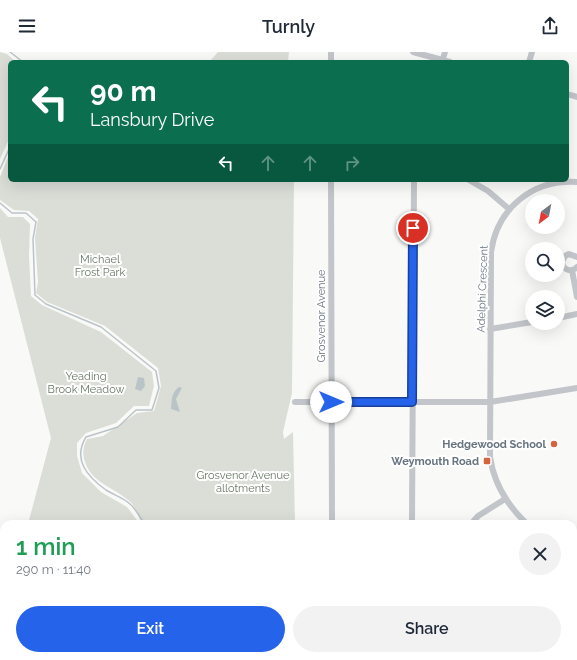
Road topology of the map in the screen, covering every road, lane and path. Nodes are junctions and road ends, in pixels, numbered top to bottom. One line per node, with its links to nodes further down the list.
1 (413, 52): 2 (street)
2 (439, 60)
3 (331, 182): 17 (street, Grosvenor Avenue)
4 (414, 182): 18 (street)
5 (472, 182): 7 (street)
6 (577, 182): 7 (street, Adelphi Crescent)
7 (508, 210): 14 (street, Adelphi Crescent)
8 (577, 257): 9 (street)
9 (574, 269): 10 (street)
10 (577, 297)
11 (577, 314): 12 (street)
12 (565, 317)
13 (525, 323): 14 (street)
14 (490, 329): 19 (street, Adelphi Crescent)
15 (577, 388): 19 (street)
16 (295, 402): 17 (street)
17 (331, 402): 18 (street); 21 (street, Grosvenor Avenue)
18 (412, 402): 19 (street); 22 (street)
19 (490, 402): 20 (street, Adelphi Crescent)
20 (505, 499): 23 (street); 24 (street, Adelphi Crescent)
21 (332, 520)
22 (412, 520)
23 (474, 520)
24 (523, 520)

